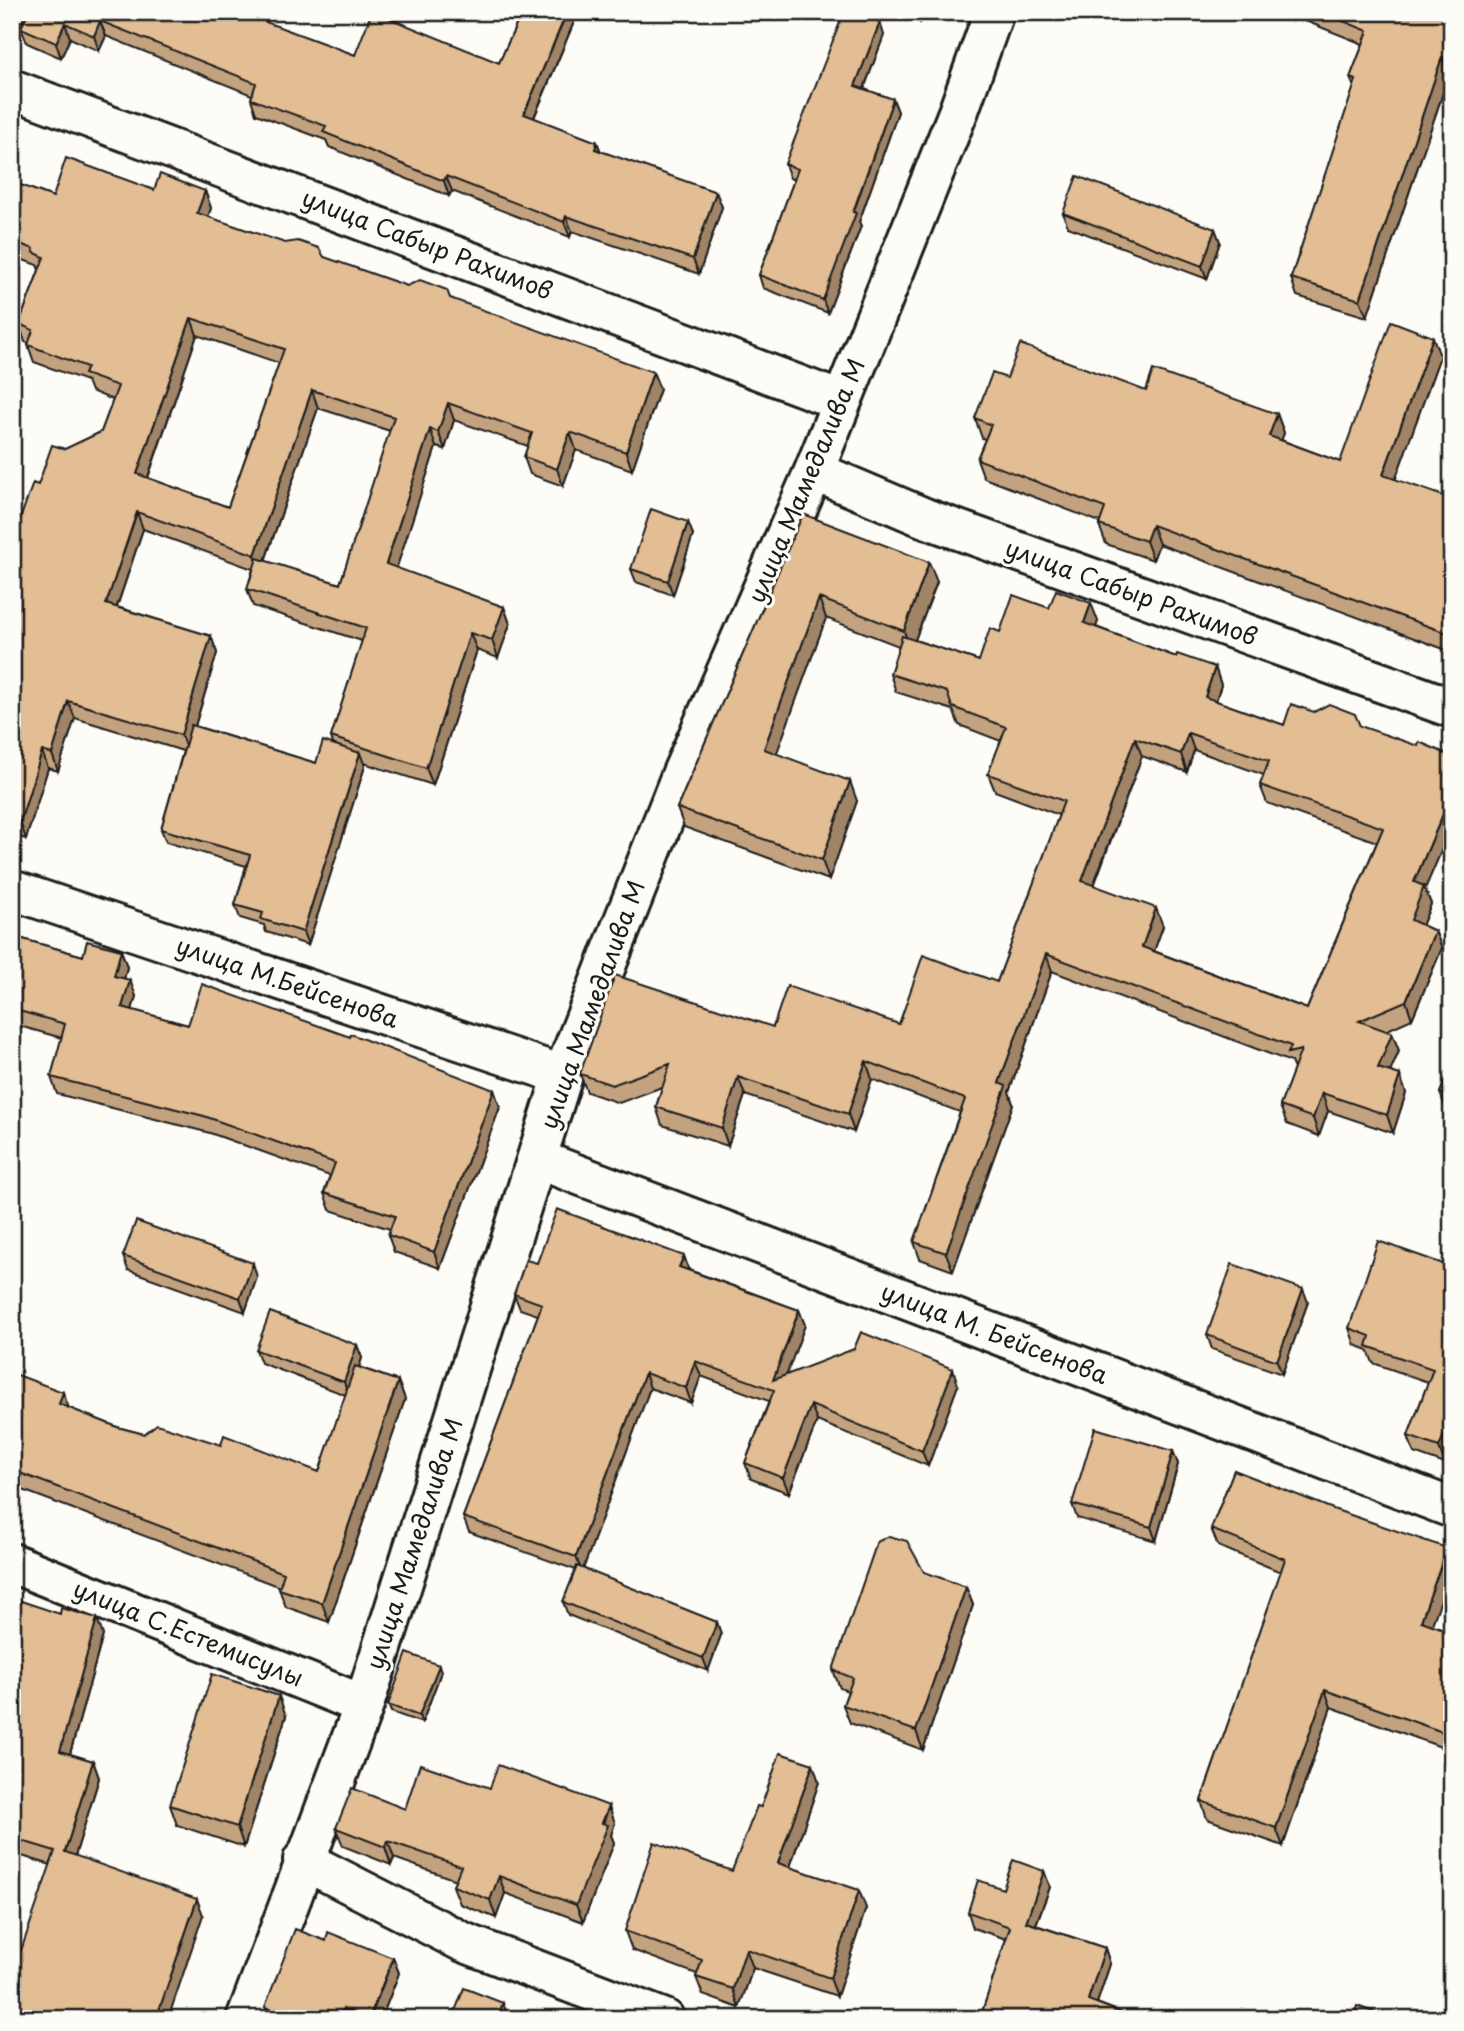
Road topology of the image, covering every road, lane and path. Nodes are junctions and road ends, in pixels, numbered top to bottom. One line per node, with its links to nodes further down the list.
1 (994, 12): 3 (street, улица Мамедалива М)
2 (12, 89): 3 (street, улица Сабыр Рахимов)
3 (841, 401): 4 (street, улица Мамедалива М)
4 (814, 471): 5 (street, улица Сабыр Рахимов); 7 (street, улица Мамедалива М)
5 (1452, 708)
6 (12, 890): 7 (street, улица М.Бейсенова)
7 (563, 1075): 8 (street, улица Мамедалива М)
8 (537, 1159): 9 (street, улица М. Бейсенова); 11 (street, улица Мамедалива М)
9 (1452, 1508)
10 (12, 1563): 11 (street, улица С.Естемисулы)
11 (364, 1705): 12 (street, улица Мамедалива М)
12 (303, 1860): 13 (street, улица Мамедалива М); 14 (street)
13 (246, 2019)
14 (665, 2019)

